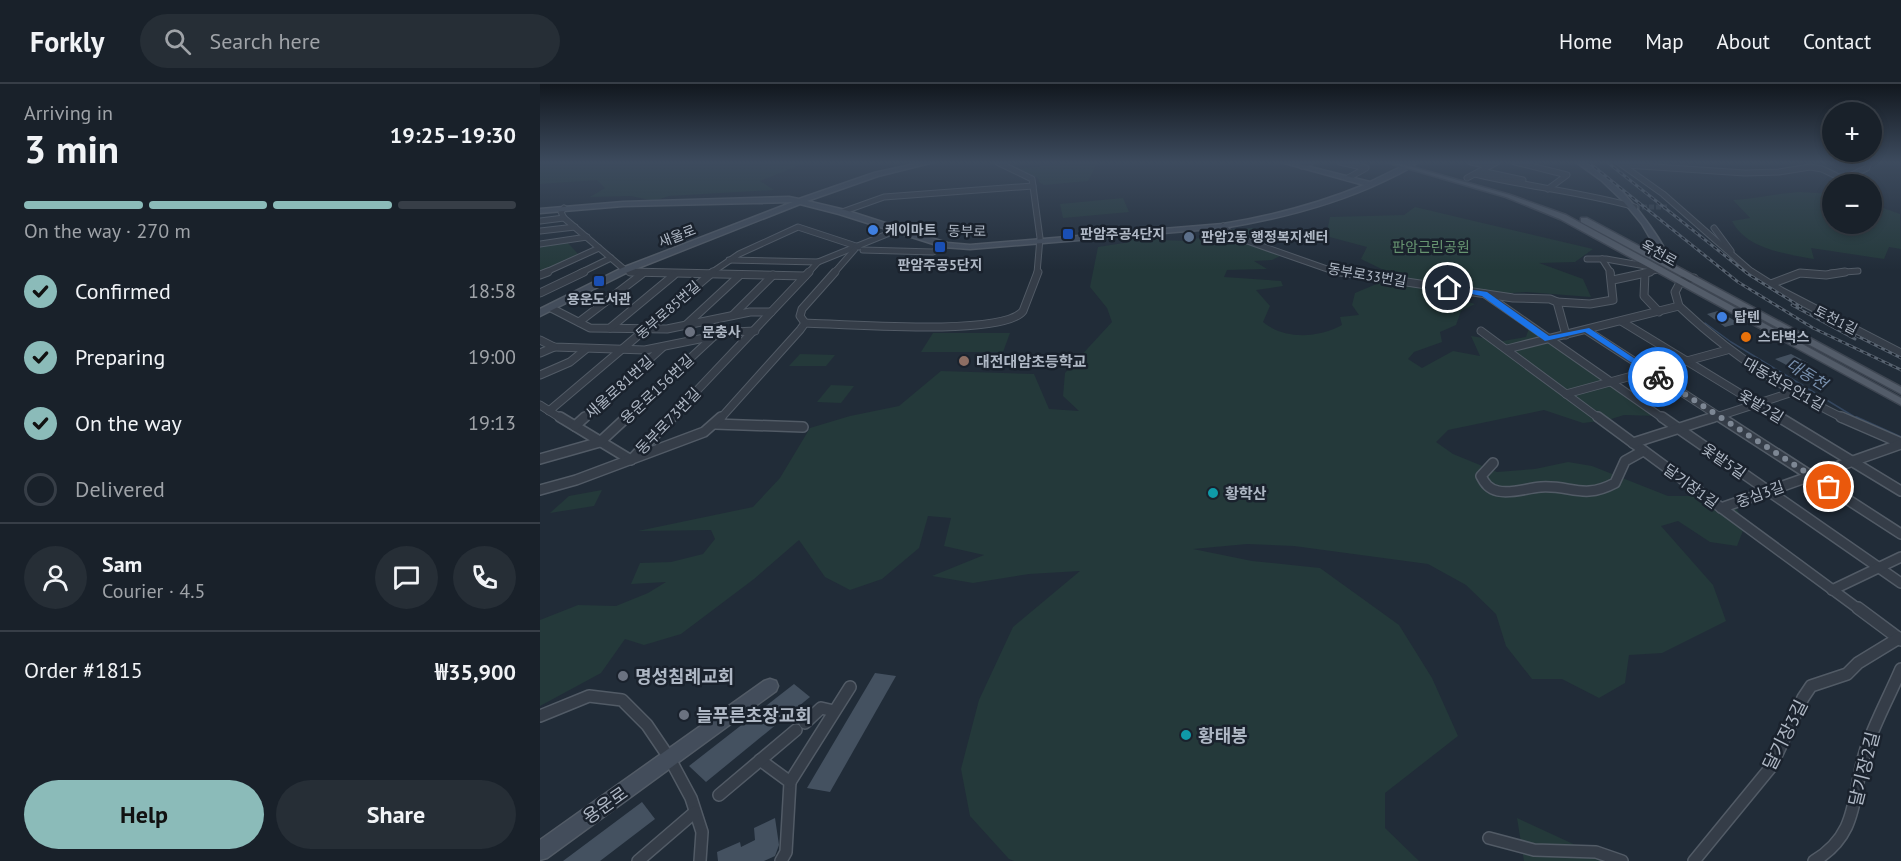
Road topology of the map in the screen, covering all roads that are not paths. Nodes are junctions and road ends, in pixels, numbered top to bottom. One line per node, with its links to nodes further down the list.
1 (809, 198): 10 (main road, 새울로)
2 (880, 198): 16 (street)
3 (1035, 198): 25 (street)
4 (1335, 198): 20 (main road, 동부로)
5 (1514, 198): 37 (main road, 옥천로)
6 (1531, 198): 30 (main road, 옥천로)
7 (1604, 198): 11 (street, 옥천로)
8 (1624, 198): 11 (main road)
9 (1668, 198): 13 (street, 토천1길)
10 (804, 200): 14 (main road, 동부로); 16 (main road, 동부로); 38 (main road, 새울로)
11 (1633, 207): 30 (main road)
12 (1667, 207): 13 (street)
13 (1677, 207): 31 (street, 토천1길)
14 (564, 208): 15 (main road, 동부로); 17 (street)
15 (540, 211)
16 (842, 212): 22 (main road, 동부로)
17 (564, 218): 18 (street); 19 (street)
18 (540, 221)
19 (575, 226): 23 (street); 24 (street)
20 (1223, 226): 25 (main road, 동부로); 53 (street, 동부로33번길)
21 (1713, 228): 31 (street)
22 (897, 230): 27 (main road, 동부로); 29 (street, 동부로73번길)
23 (540, 231)
24 (587, 237): 26 (street); 28 (street)
25 (1041, 241): 27 (main road, 동부로); 65 (street)
26 (540, 243)
27 (946, 245): 29 (street)
28 (599, 248): 32 (street); 42 (street)
29 (859, 249): 34 (street, 동부로85번길); 36 (street, 동부로73번길); 63 (street)
30 (1655, 257): 48 (main road, 옥천로)
31 (1730, 257): 51 (street, 토천1길)
32 (611, 258): 38 (street); 52 (street)
33 (1602, 259): 35 (street); 37 (street); 49 (street)
34 (729, 260): 36 (street, 동부로73번길); 44 (street, 동부로85번길)
35 (1587, 260)
36 (818, 262): 47 (street, 동부로73번길)
37 (1661, 269): 40 (street); 50 (main road, 옥천로)
38 (625, 270): 41 (street); 56 (main road, 새울로)
39 (1858, 271): 51 (street)
40 (1645, 273): 49 (street); 58 (street)
41 (642, 274): 43 (street); 62 (street)
42 (540, 275)
43 (674, 275): 44 (street); 66 (street)
44 (708, 275): 45 (street); 67 (street, 동부로85번길)
45 (740, 275): 46 (street); 64 (street)
46 (773, 275): 47 (street); 60 (street)
47 (805, 276): 57 (street, 동부로73번길)
48 (1694, 278): 50 (street); 88 (main road, 옥천로)
49 (1613, 280): 54 (street, 동부로33번길)
50 (1681, 281): 55 (street); 90 (main road, 옥천로)
51 (1772, 284): 82 (street, 토천1길)
52 (540, 293)
53 (1485, 294): 54 (street, 동부로33번길); 73 (street, 옻밭5길)
54 (1557, 302): 71 (street)
55 (1679, 306): 58 (street); 79 (street, 대동천우안1길)
56 (551, 308): 59 (main road, 새울로); 62 (street)
57 (771, 312): 60 (street); 69 (street, 동부로73번길)
58 (1659, 312): 61 (street)
59 (540, 313)
60 (733, 315): 64 (street)
61 (1621, 321): 68 (street); 83 (street, 옻밭2길)
62 (579, 322): 66 (street)
63 (805, 323): 65 (street); 95 (street)
64 (687, 325): 67 (street)
65 (918, 325)
66 (610, 328): 67 (street)
67 (647, 329): 80 (street, 동부로85번길)
68 (1586, 330): 71 (street); 84 (street)
69 (755, 331): 72 (street, 새울로81번길); 104 (street, 동부로73번길)
70 (1480, 331): 78 (street, 달기장1길)
71 (1566, 335): 73 (street)
72 (714, 336): 76 (street, 새울로81번길); 99 (street, 용운로156번길)
73 (1548, 339): 78 (street); 86 (street, 옻밭5길)
74 (540, 340): 75 (street, 새울로81번길)
75 (554, 347): 77 (street, 새울로81번길); 81 (street, 새울로81번길)
76 (663, 347): 80 (street, 새울로81번길); 96 (street, 새울로81번길)
77 (586, 349): 80 (street, 새울로81번길); 85 (street)
78 (1507, 349): 89 (street, 달기장1길)
79 (1727, 350): 83 (street); 87 (street, 대동천우안1길)
80 (620, 351): 93 (street, 동부로85번길)
81 (540, 353)
82 (1901, 353)
83 (1687, 361): 84 (street); 91 (street, 옻밭2길)
84 (1650, 371): 86 (street); 94 (street)
85 (540, 375)
86 (1610, 382): 89 (street); 98 (street, 옻밭5길)
87 (1796, 391): 91 (street); 101 (street, 대동천우안1길)
88 (1901, 391)
89 (1566, 394): 100 (street, 달기장1길)
90 (1901, 402)
91 (1757, 404): 94 (street); 105 (street, 옻밭2길)
92 (540, 405): 93 (street)
93 (549, 411): 96 (street)
94 (1719, 416): 98 (street); 107 (street)
95 (716, 424): 97 (street); 104 (street)
96 (575, 426): 99 (street)
97 (803, 427)
98 (1678, 429): 100 (street); 109 (street, 옻밭5길)
99 (600, 442): 103 (street, 용운로156번길); 104 (street)
100 (1633, 443): 102 (street, 달기장1길)
101 (1901, 443): 105 (street, 중심3길)
102 (1643, 451): 106 (street); 111 (street, 달기장1길)
103 (540, 459)
104 (631, 459): 108 (street, 동부로73번길)
105 (1852, 461): 107 (street, 중심3길); 110 (street, 옻밭2길)
106 (1492, 463)
107 (1812, 476): 109 (street, 중심3길); 112 (street)
108 (540, 490)
109 (1768, 491): 111 (street, 중심3길); 114 (street, 옻밭5길)
110 (1901, 491)
111 (1721, 508): 116 (street, 달기장1길)
112 (1901, 534)
113 (1901, 557): 114 (street)
114 (1878, 567): 115 (street, 옻밭5길); 116 (street)
115 (1901, 583)
116 (1832, 590): 117 (street, 달기장1길)
117 (1900, 639): 134 (street, 달기장3길)
118 (1901, 669): 135 (street, 달기장2길)
119 (770, 686): 123 (main road, 용운로)
120 (850, 687): 121 (street)
121 (834, 711): 124 (street); 125 (street)
122 (540, 716): 123 (street)
123 (670, 759): 127 (street); 129 (main road, 용운로)
124 (760, 760): 125 (street); 126 (street)
125 (790, 782): 132 (street)
126 (719, 795)
127 (695, 812): 130 (street); 131 (street)
128 (1489, 838): 133 (street)
129 (540, 851)
130 (638, 861)
131 (700, 861)
132 (782, 861)
133 (1622, 861)
134 (1694, 861)
135 (1814, 861)

